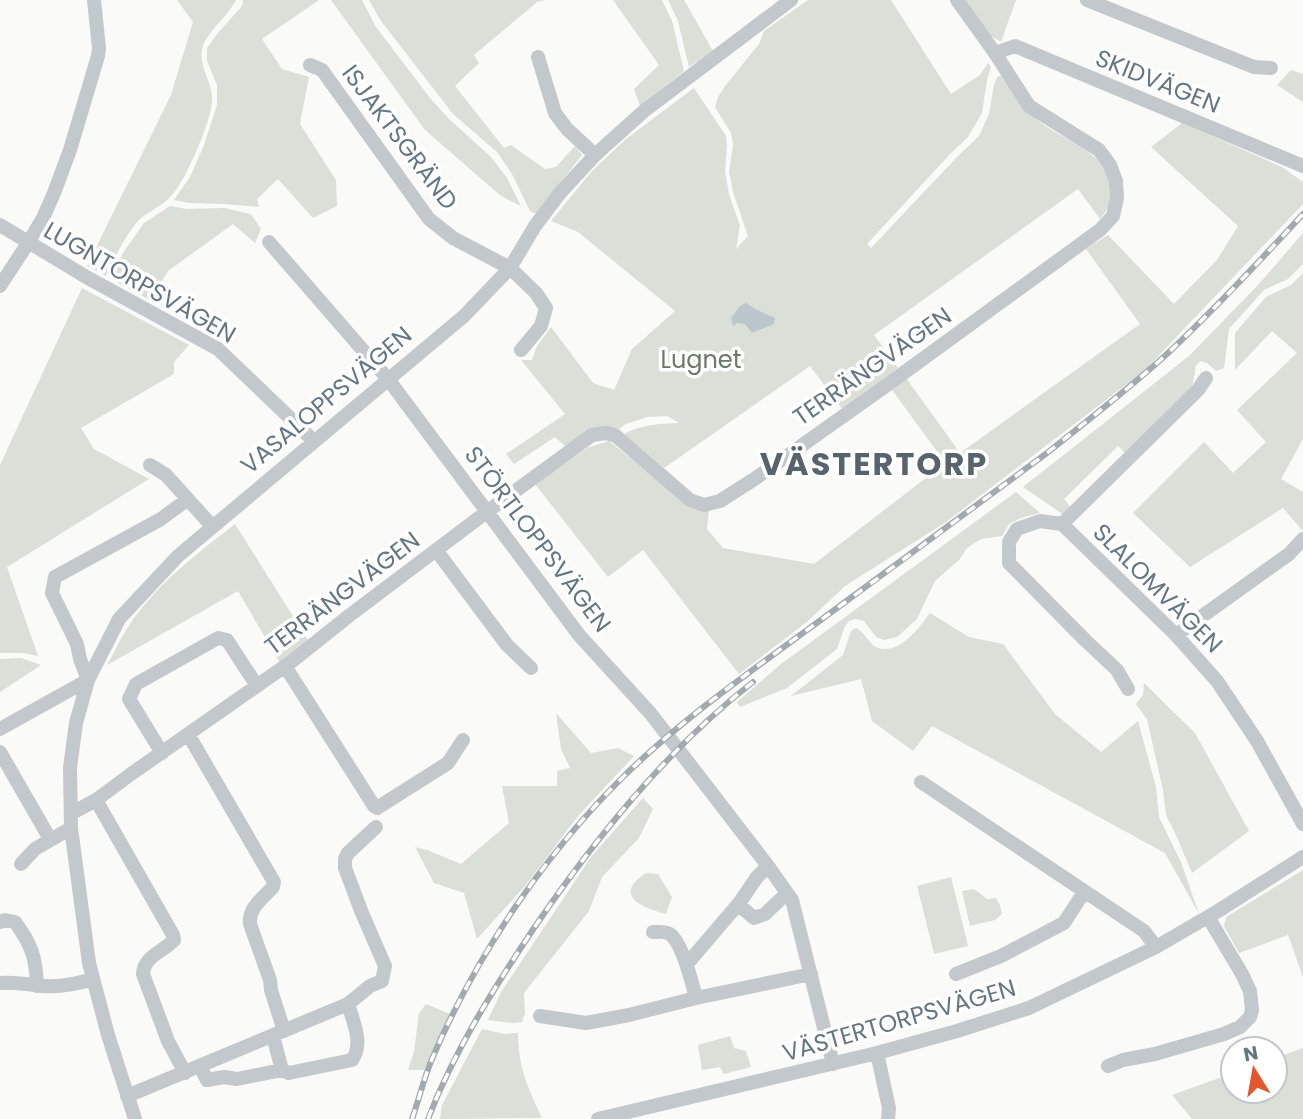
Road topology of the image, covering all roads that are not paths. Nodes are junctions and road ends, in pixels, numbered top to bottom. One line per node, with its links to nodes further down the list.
1 (94, 0): 14 (street)
2 (791, 0): 5 (street, VASALOPPSVÄGEN)
3 (957, 0): 6 (street, TERRÄNGVÄGEN)
4 (1087, 0): 9 (street)
5 (775, 5): 10 (street, VASALOPPSVÄGEN)
6 (995, 52): 11 (street, SKIDVÄGEN); 23 (street, TERRÄNGVÄGEN)
7 (538, 57): 10 (street)
8 (310, 65): 15 (street, ISJAKTSGRÄND)
9 (1271, 68)
10 (595, 155): 15 (street, VASALOPPSVÄGEN)
11 (1303, 166)
12 (0, 225): 14 (street, LUGNTORPSVÄGEN)
13 (269, 242): 19 (street, STÖRTLOPPSVÄGEN)
14 (28, 243): 16 (street); 20 (street, LUGNTORPSVÄGEN)
15 (510, 268): 17 (street, ISJAKTSGRÄND); 19 (street, VASALOPPSVÄGEN)
16 (0, 286)
17 (521, 350)
18 (1206, 378): 24 (street, SLALOMVÄGEN)
19 (388, 379): 20 (street, VASALOPPSVÄGEN); 23 (street, STÖRTLOPPSVÄGEN)
20 (314, 441): 25 (street, VASALOPPSVÄGEN)
21 (150, 465): 22 (street)
22 (188, 499): 25 (street); 31 (street)
23 (488, 511): 27 (street, TERRÄNGVÄGEN); 47 (street, STÖRTLOPPSVÄGEN)
24 (1062, 524): 28 (street, SLALOMVÄGEN); 33 (street)
25 (212, 526): 31 (street, VASALOPPSVÄGEN)
26 (1303, 539): 28 (street)
27 (436, 551): 29 (street, TERRÄNGVÄGEN); 30 (street)
28 (1176, 635): 42 (street, SLALOMVÄGEN)
29 (285, 666): 32 (street, TERRÄNGVÄGEN); 36 (street)
30 (531, 668)
31 (88, 680): 34 (street); 41 (street, VASALOPPSVÄGEN)
32 (257, 686): 35 (street, TERRÄNGVÄGEN); 38 (street, TERRÄNGVÄGEN)
33 (1128, 689)
34 (0, 729)
35 (188, 734): 38 (street, TERRÄNGVÄGEN); 64 (street)
36 (463, 740)
37 (0, 752): 44 (street)
38 (162, 753): 40 (street, TERRÄNGVÄGEN)
39 (921, 782): 48 (street)
40 (96, 800): 41 (street, TERRÄNGVÄGEN); 70 (street)
41 (71, 820): 44 (street); 58 (street, VASALOPPSVÄGEN)
42 (1303, 824)
43 (376, 827): 62 (street)
44 (50, 839): 46 (street)
45 (1303, 857): 51 (street, VÄSTERTORPSVÄGEN)
46 (21, 864)
47 (768, 866): 49 (street, STÖRTLOPPSVÄGEN); 50 (street)
48 (1084, 892): 54 (street); 57 (street)
49 (787, 893): 50 (street); 56 (street, STÖRTLOPPSVÄGEN)
50 (738, 904): 55 (street)
51 (1208, 917): 54 (street, VÄSTERTORPSVÄGEN); 68 (street)
52 (0, 922): 60 (street)
53 (653, 932): 55 (street)
54 (1156, 947): 65 (street, VÄSTERTORPSVÄGEN)
55 (687, 964): 61 (street)
56 (811, 974): 61 (street); 66 (street, STÖRTLOPPSVÄGEN)
57 (956, 974)
58 (93, 979): 60 (street); 71 (street, VASALOPPSVÄGEN)
59 (0, 983): 60 (street)
60 (37, 986)
61 (696, 998): 63 (street)
62 (348, 1004): 64 (street); 69 (street)
63 (540, 1016)
64 (279, 1033): 67 (street); 69 (street)
65 (877, 1054): 66 (street, VÄSTERTORPSVÄGEN); 74 (street)
66 (833, 1064): 73 (street, VÄSTERTORPSVÄGEN)
67 (200, 1066): 69 (street); 70 (street)
68 (1108, 1066)
69 (282, 1070)
70 (186, 1073): 71 (street)
71 (127, 1096): 72 (street, VASALOPPSVÄGEN)
72 (135, 1119)
73 (598, 1119)
74 (888, 1119)

